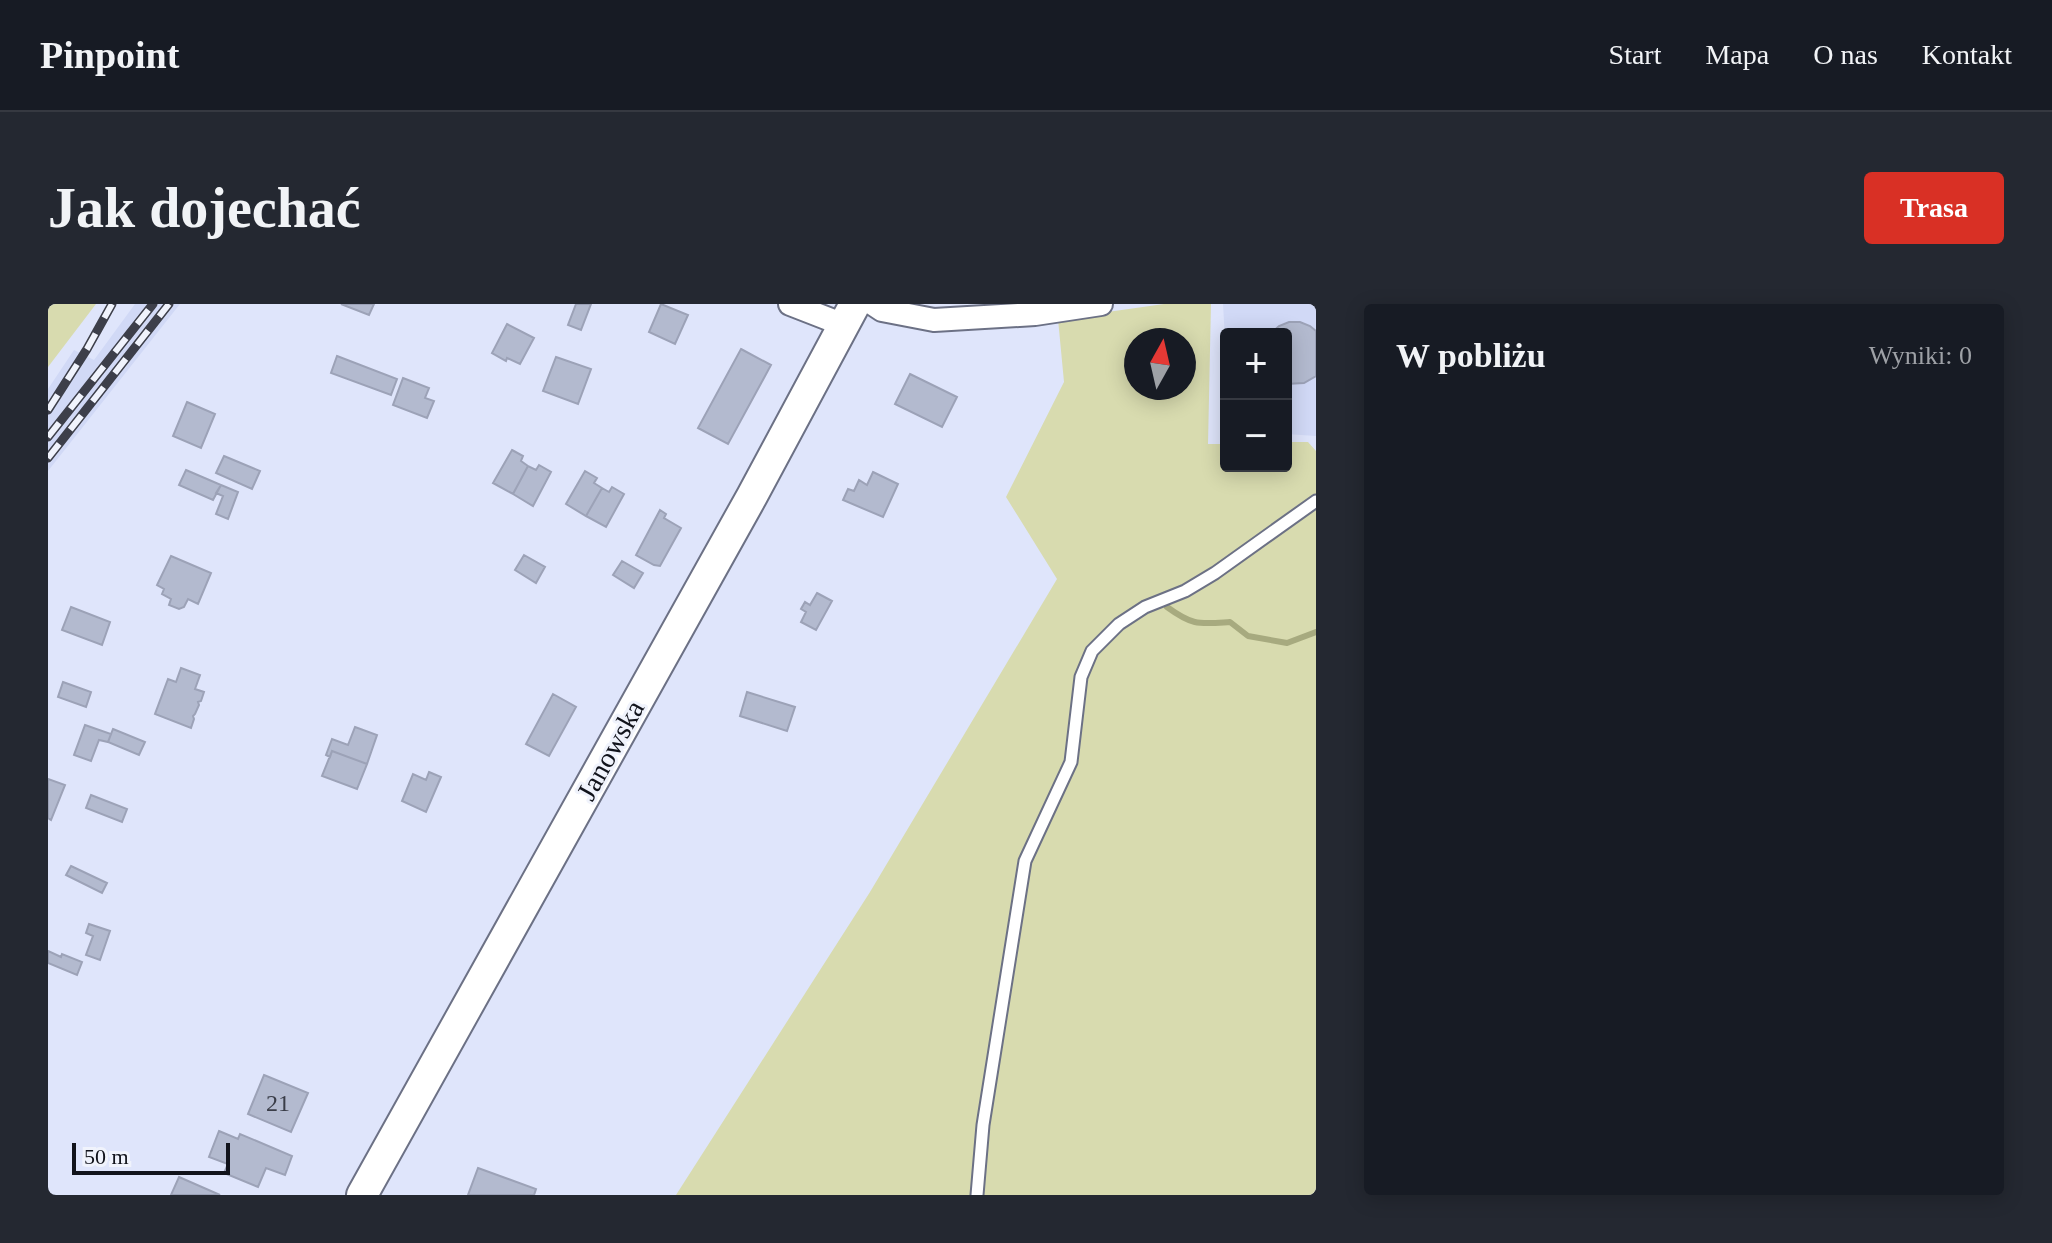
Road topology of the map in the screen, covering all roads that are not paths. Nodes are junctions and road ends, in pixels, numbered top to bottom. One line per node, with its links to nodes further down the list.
1 (790, 304): 5 (street)
2 (873, 304): 4 (street)
3 (1101, 304): 4 (street)
4 (924, 311)
5 (850, 314): 7 (street, Janowska)
6 (1316, 501): 8 (lane)
7 (362, 1195)
8 (977, 1195)

